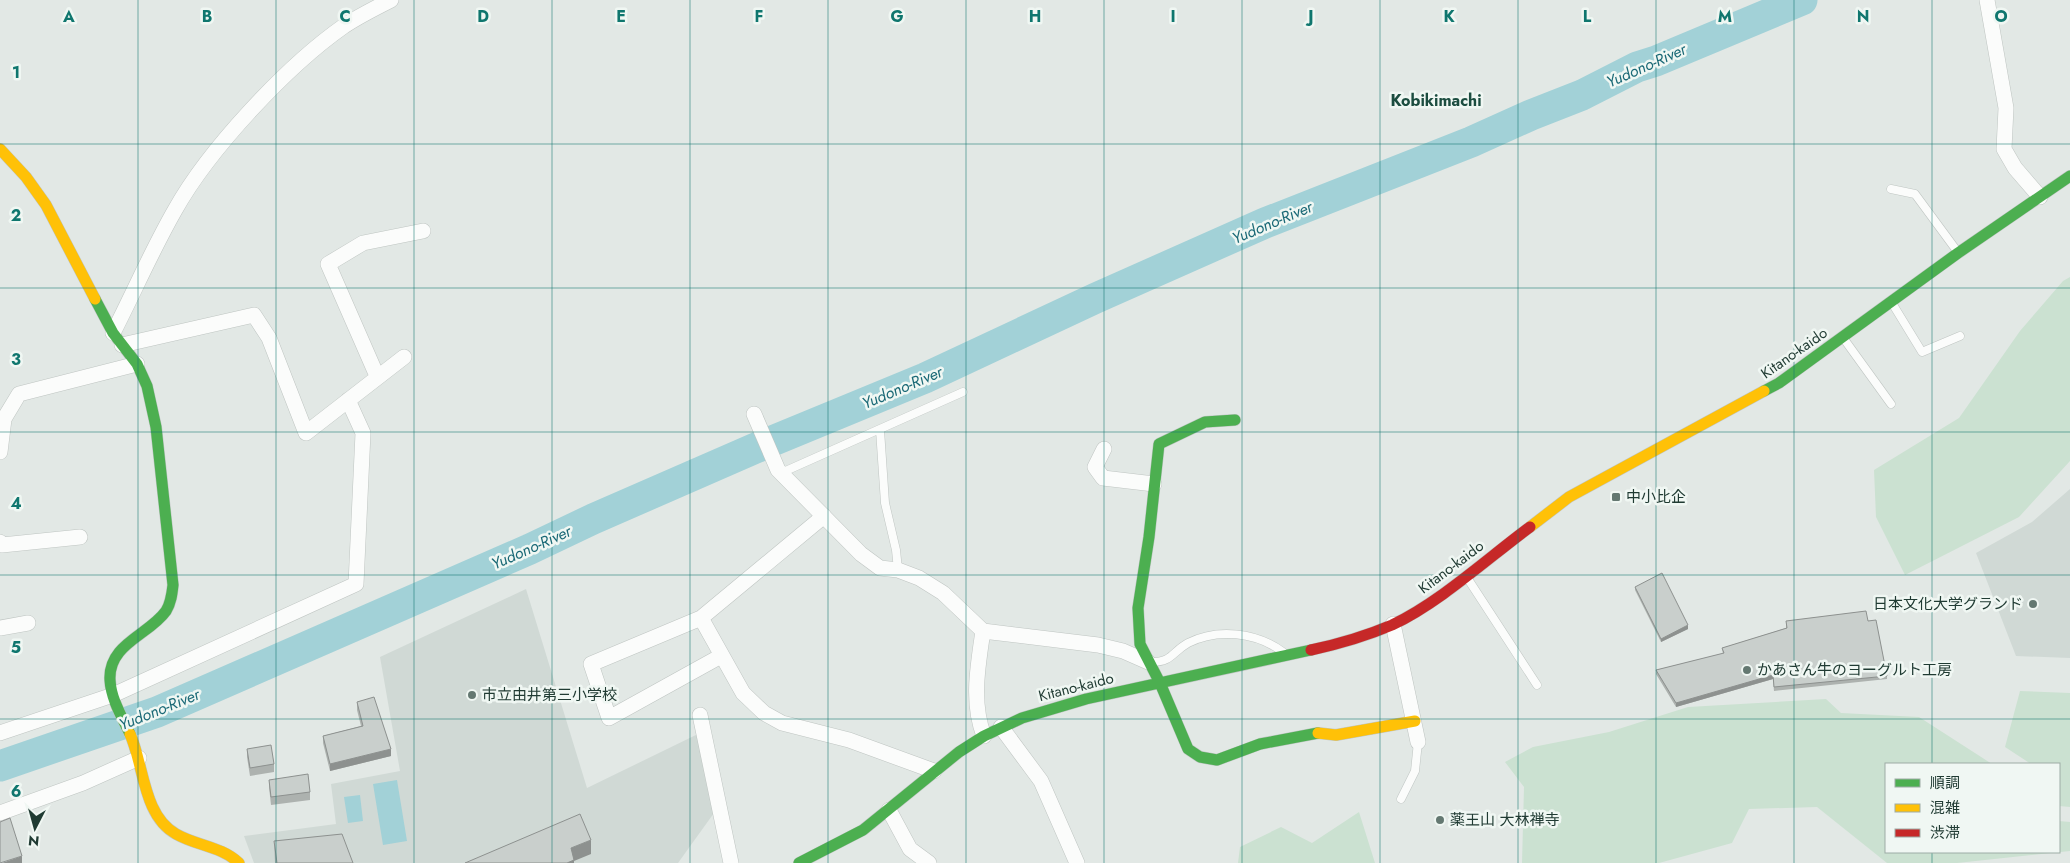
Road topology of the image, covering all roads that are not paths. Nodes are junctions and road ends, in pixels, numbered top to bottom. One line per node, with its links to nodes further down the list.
1 (391, 0): 10 (street)
2 (1988, 0): 6 (street)
3 (0, 149): 10 (main road)
4 (2070, 176): 6 (main road, Kitano-kaido)
5 (1891, 189): 8 (lane)
6 (2040, 197): 8 (main road, Kitano-kaido)
7 (423, 231): 16 (street)
8 (1958, 253): 9 (main road, Kitano-kaido)
9 (1891, 301): 11 (lane); 12 (main road, Kitano-kaido)
10 (113, 333): 13 (main road)
11 (1960, 336)
12 (1842, 337): 19 (lane); 32 (main road, Kitano-kaido)
13 (122, 345): 15 (main road); 18 (street)
14 (404, 357): 16 (street)
15 (136, 364): 21 (street); 43 (main road)
16 (377, 376): 18 (street)
17 (963, 392): 23 (lane)
18 (348, 400): 43 (street)
19 (1891, 404)
20 (754, 416): 26 (street)
21 (2, 419): 25 (street)
22 (1236, 420): 27 (main road)
23 (880, 430): 26 (lane); 31 (lane)
24 (1104, 449): 27 (street)
25 (0, 452)
26 (780, 471): 28 (street)
27 (1154, 484): 40 (main road)
28 (824, 516): 31 (street); 33 (street)
29 (80, 537): 30 (street)
30 (0, 542)
31 (898, 570): 37 (street)
32 (1466, 575): 35 (main road, Kitano-kaido); 42 (lane)
33 (701, 618): 38 (street); 38 (street)
34 (28, 623): 36 (street)
35 (1393, 624): 39 (main road, Kitano-kaido); 45 (street)
36 (0, 628)
37 (983, 630): 40 (street); 48 (street)
38 (721, 656): 51 (street)
39 (1288, 656): 40 (lane); 41 (main road, Kitano-kaido)
40 (1148, 662): 41 (main road)
41 (1160, 683): 45 (main road); 46 (main road, Kitano-kaido)
42 (1537, 685)
43 (114, 697): 47 (street); 50 (main road)
44 (700, 714): 56 (street)
45 (1415, 721): 49 (street)
46 (1001, 727): 48 (main road, Kitano-kaido); 59 (street)
47 (0, 734)
48 (984, 736): 51 (main road, Kitano-kaido)
49 (1418, 742): 52 (lane)
50 (138, 754): 54 (street); 55 (main road)
51 (934, 771): 53 (main road, Kitano-kaido)
52 (1401, 799)
53 (889, 810): 57 (main road, Kitano-kaido); 58 (street)
54 (0, 813)
55 (239, 863)
56 (731, 863)
57 (799, 863)
58 (929, 863)
59 (1077, 863)

